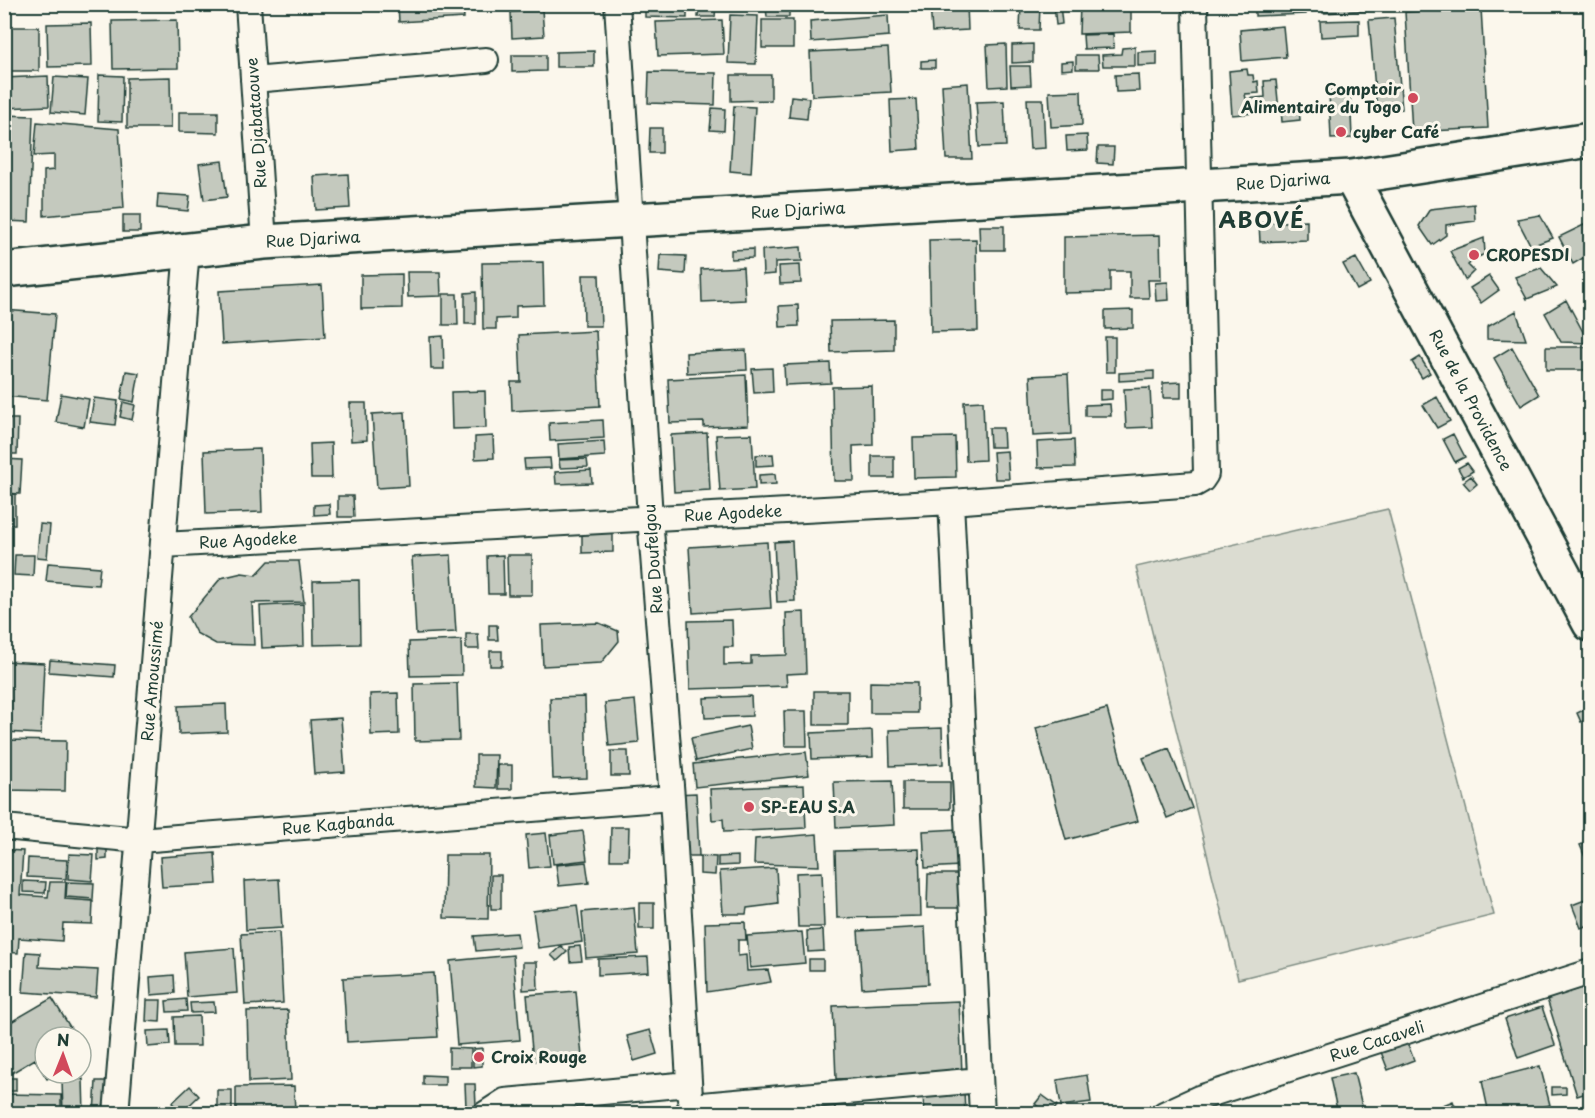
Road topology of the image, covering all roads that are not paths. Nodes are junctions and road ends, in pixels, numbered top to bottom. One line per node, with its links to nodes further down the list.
1 (248, 4): 5 (street, Rue Djabataouve)
2 (617, 4): 9 (street, Rue Doufelgou)
3 (1195, 4): 8 (street)
4 (486, 60): 5 (street)
5 (253, 80): 10 (street, Rue Djabataouve)
6 (1590, 140): 7 (street, Rue Djariwa)
7 (1351, 177): 8 (street, Rue Djariwa); 16 (street, Rue de la Providence)
8 (1199, 187): 9 (street, Rue Djariwa); 13 (street, Rue Agodeke)
9 (632, 220): 10 (street, Rue Djariwa); 14 (street, Rue Doufelgou)
10 (264, 242): 11 (street, Rue Djariwa)
11 (187, 249): 12 (street, Rue Djariwa); 15 (street, Rue Amoussimé)
12 (4, 270)
13 (951, 502): 14 (street, Rue Agodeke); 21 (street)
14 (650, 517): 15 (street, Rue Agodeke); 17 (street, Rue Doufelgou)
15 (163, 545): 19 (street, Rue Amoussimé)
16 (1590, 624)
17 (672, 798): 19 (street, Rue Kagbanda); 22 (street, Rue Doufelgou)
18 (4, 827): 19 (street, Rue Kagbanda)
19 (139, 840): 23 (street, Rue Amoussimé)
20 (1590, 972): 26 (street, Rue Cacaveli)
21 (980, 1080): 22 (street); 25 (street)
22 (690, 1101): 24 (street)
23 (116, 1113)
24 (485, 1113)
25 (982, 1113)
26 (1164, 1113)

